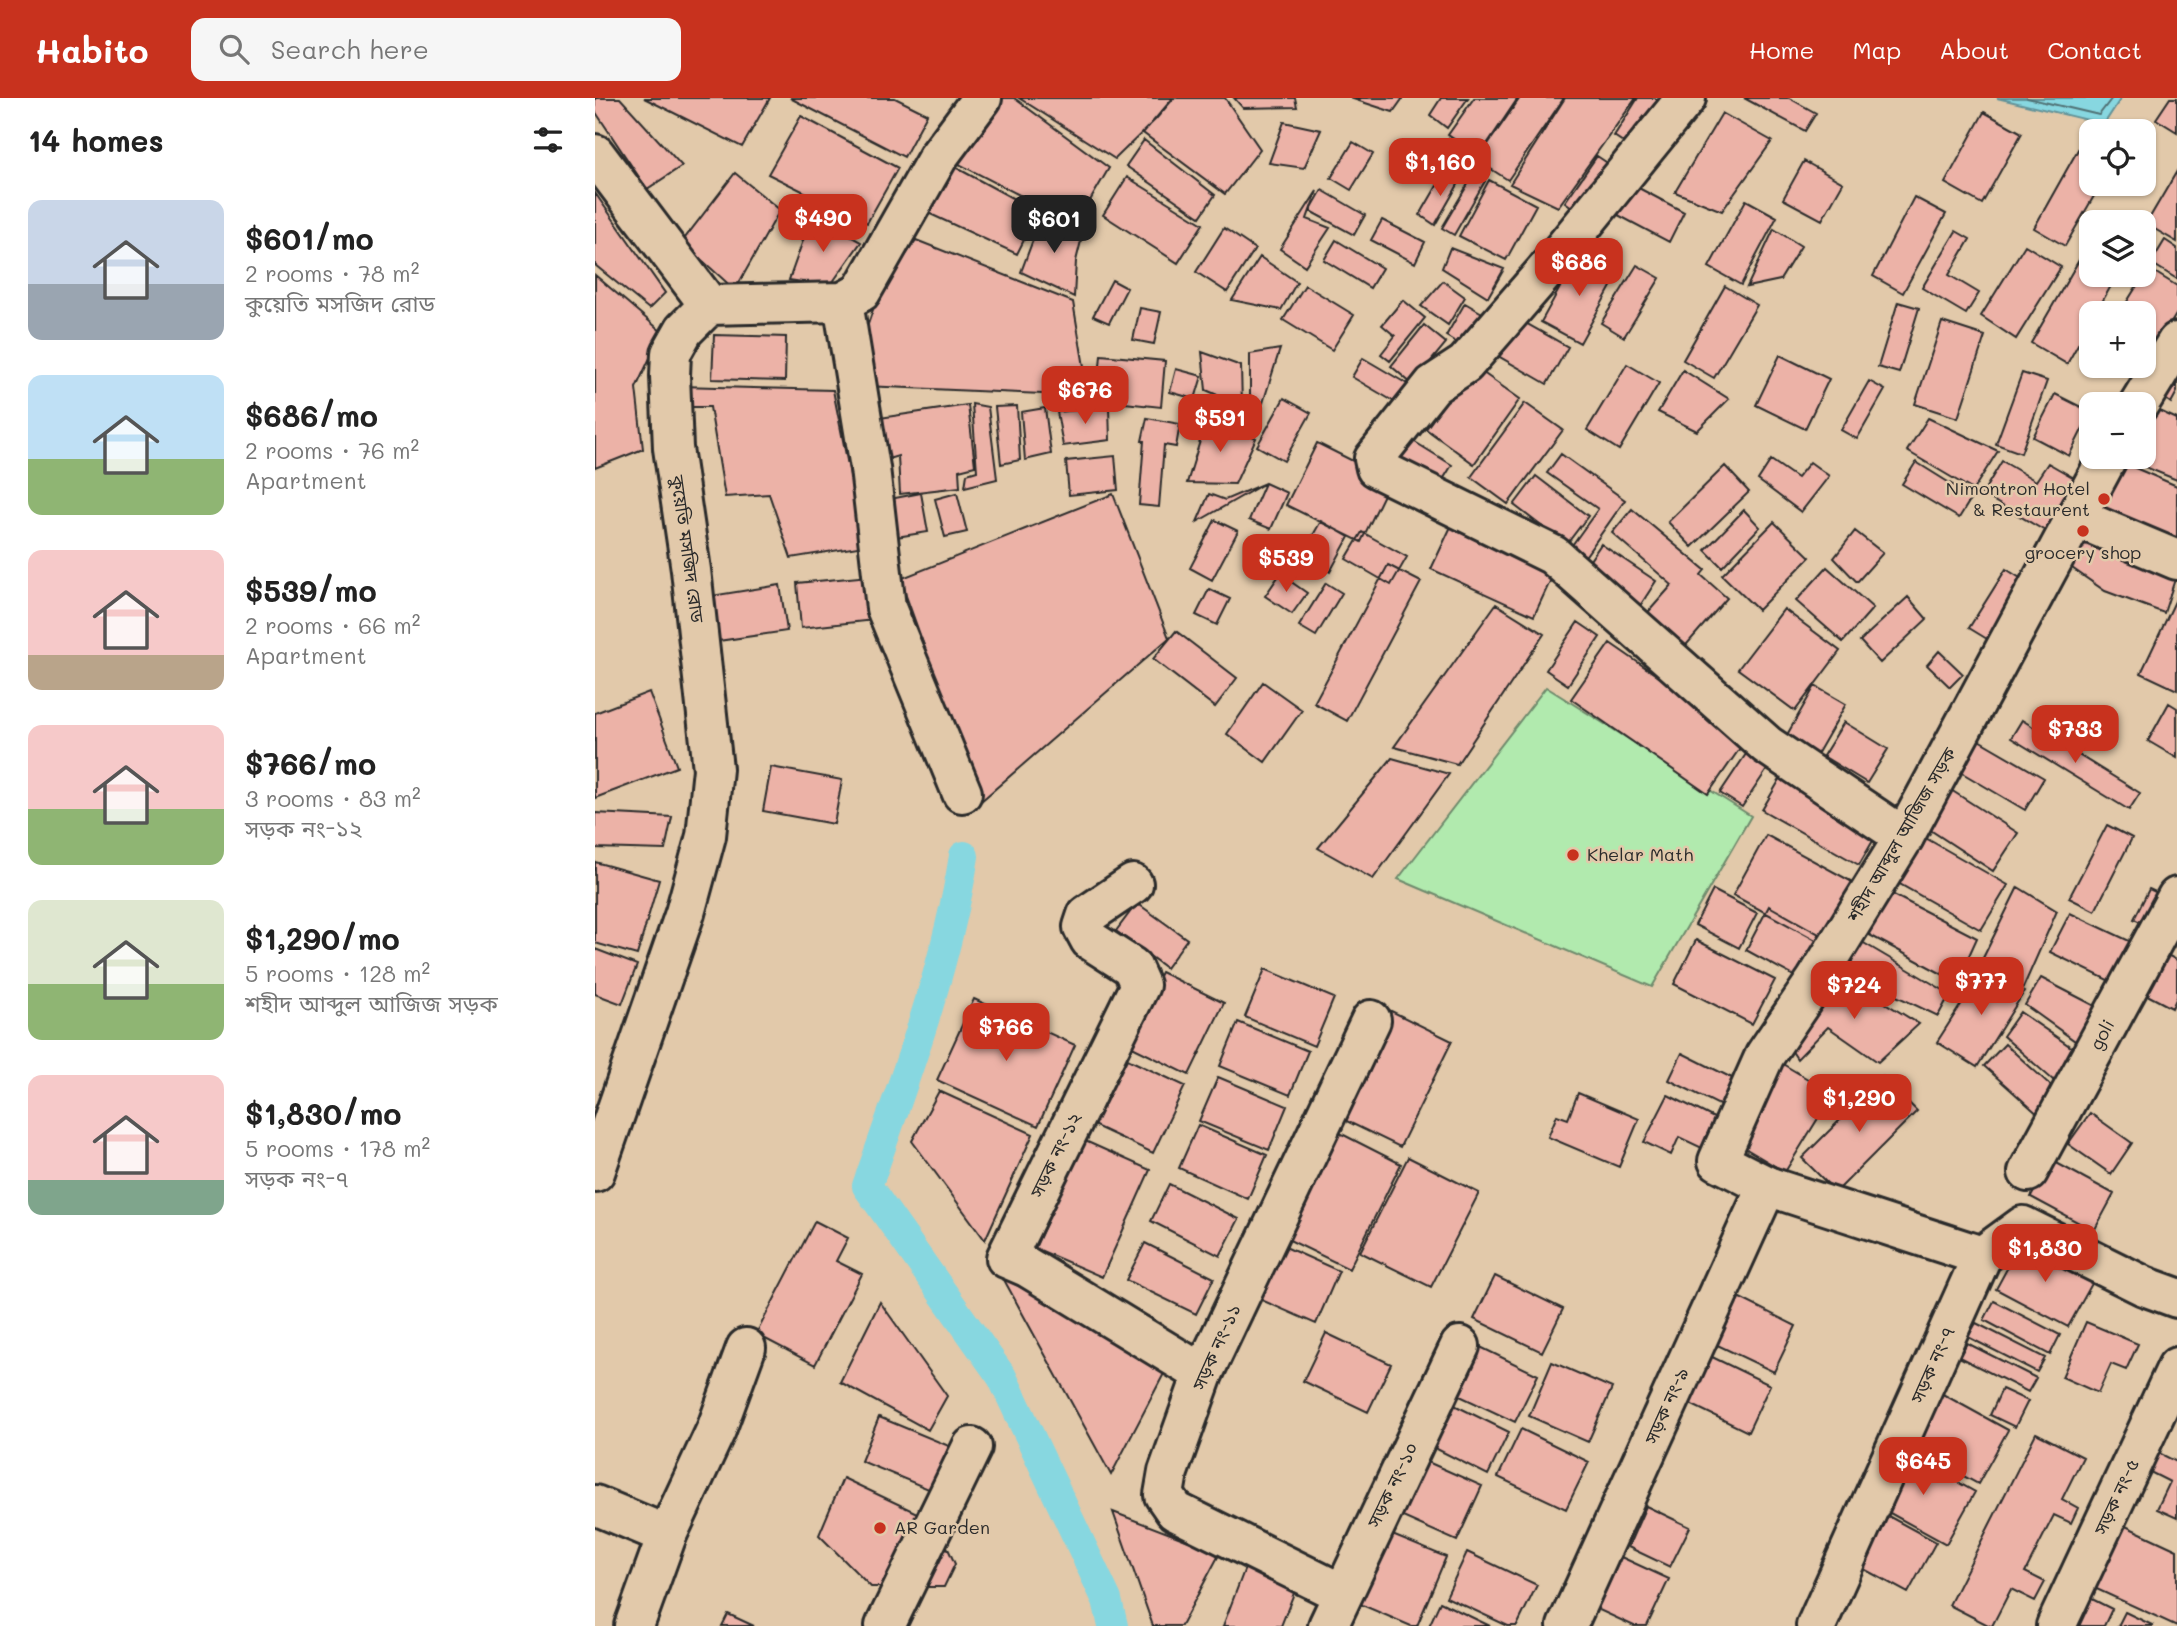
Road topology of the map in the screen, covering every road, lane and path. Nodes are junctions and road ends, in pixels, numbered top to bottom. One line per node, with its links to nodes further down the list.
1 (982, 98): 4 (street)
2 (1686, 98): 12 (street)
3 (595, 154): 5 (street)
4 (843, 302): 5 (street); 11 (street)
5 (709, 304): 16 (street, কুয়েতি মসজিদ রোড)
6 (2177, 342): 7 (street)
7 (2146, 392)
8 (2101, 469): 9 (street, শহীদ আব্দুল আজিজ সড়ক)
9 (2075, 517): 10 (street); 12 (street, শহীদ আব্দুল আজিজ সড়ক)
10 (2177, 560)
11 (963, 793)
12 (1904, 837): 18 (street, শহীদ আব্দুল আজিজ সড়ক)
13 (1133, 884): 24 (street, সড়ক নং-১২)
14 (2177, 897): 17 (street, goli)
15 (1371, 1020): 24 (street, সড়ক নং-১১)
16 (595, 1171)
17 (2028, 1172)
18 (1767, 1186): 19 (street); 31 (street, সড়ক নং-৯)
19 (1982, 1256): 20 (street); 32 (street, সড়ক নং-৭)
20 (2177, 1298)
21 (1460, 1346): 28 (street, সড়ক নং-১০)
22 (746, 1348): 27 (street)
23 (2177, 1367): 33 (street, সড়ক নং-৫)
24 (1203, 1374): 28 (street, সড়ক নং-১১)
25 (972, 1447): 30 (street)
26 (595, 1505): 27 (street)
27 (667, 1535): 29 (street)
28 (1334, 1610)
29 (634, 1626)
30 (885, 1626)
31 (1567, 1626)
32 (1816, 1626)
33 (2056, 1626)

